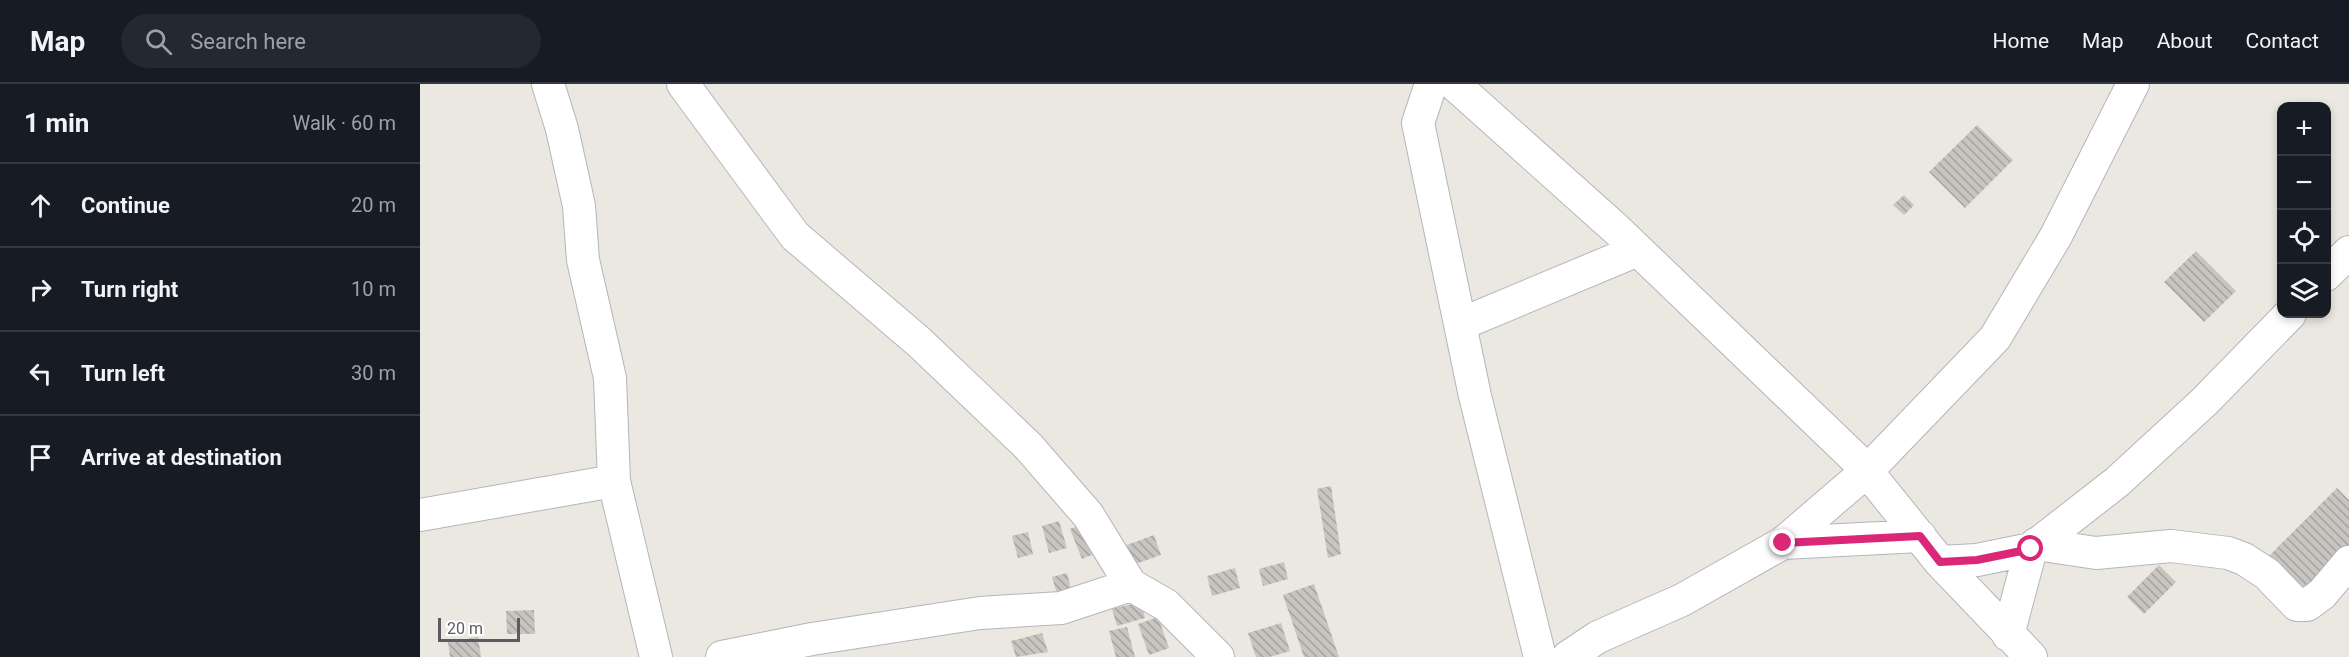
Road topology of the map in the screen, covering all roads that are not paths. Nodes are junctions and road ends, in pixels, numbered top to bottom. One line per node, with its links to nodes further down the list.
1 (548, 84): 12 (street)
2 (683, 84): 19 (street)
3 (1431, 84): 10 (street)
4 (1454, 84): 6 (street)
5 (2133, 84): 11 (street)
6 (1638, 250): 10 (street); 11 (street)
7 (2349, 252): 8 (street)
8 (2331, 270)
9 (2286, 318): 16 (street)
10 (1461, 324): 24 (street)
11 (1867, 471): 14 (street); 15 (street)
12 (614, 481): 13 (street); 21 (street)
13 (420, 515)
14 (1920, 536): 15 (street); 17 (street)
15 (1783, 543): 25 (street)
16 (2033, 546): 17 (street); 18 (street); 20 (street)
17 (1940, 562): 20 (street)
18 (2349, 562)
19 (1131, 585): 22 (street); 23 (street)
20 (2008, 635): 26 (street)
21 (656, 657)
22 (722, 657)
23 (1218, 657)
24 (1540, 657)
25 (1568, 657)
26 (2031, 657)

